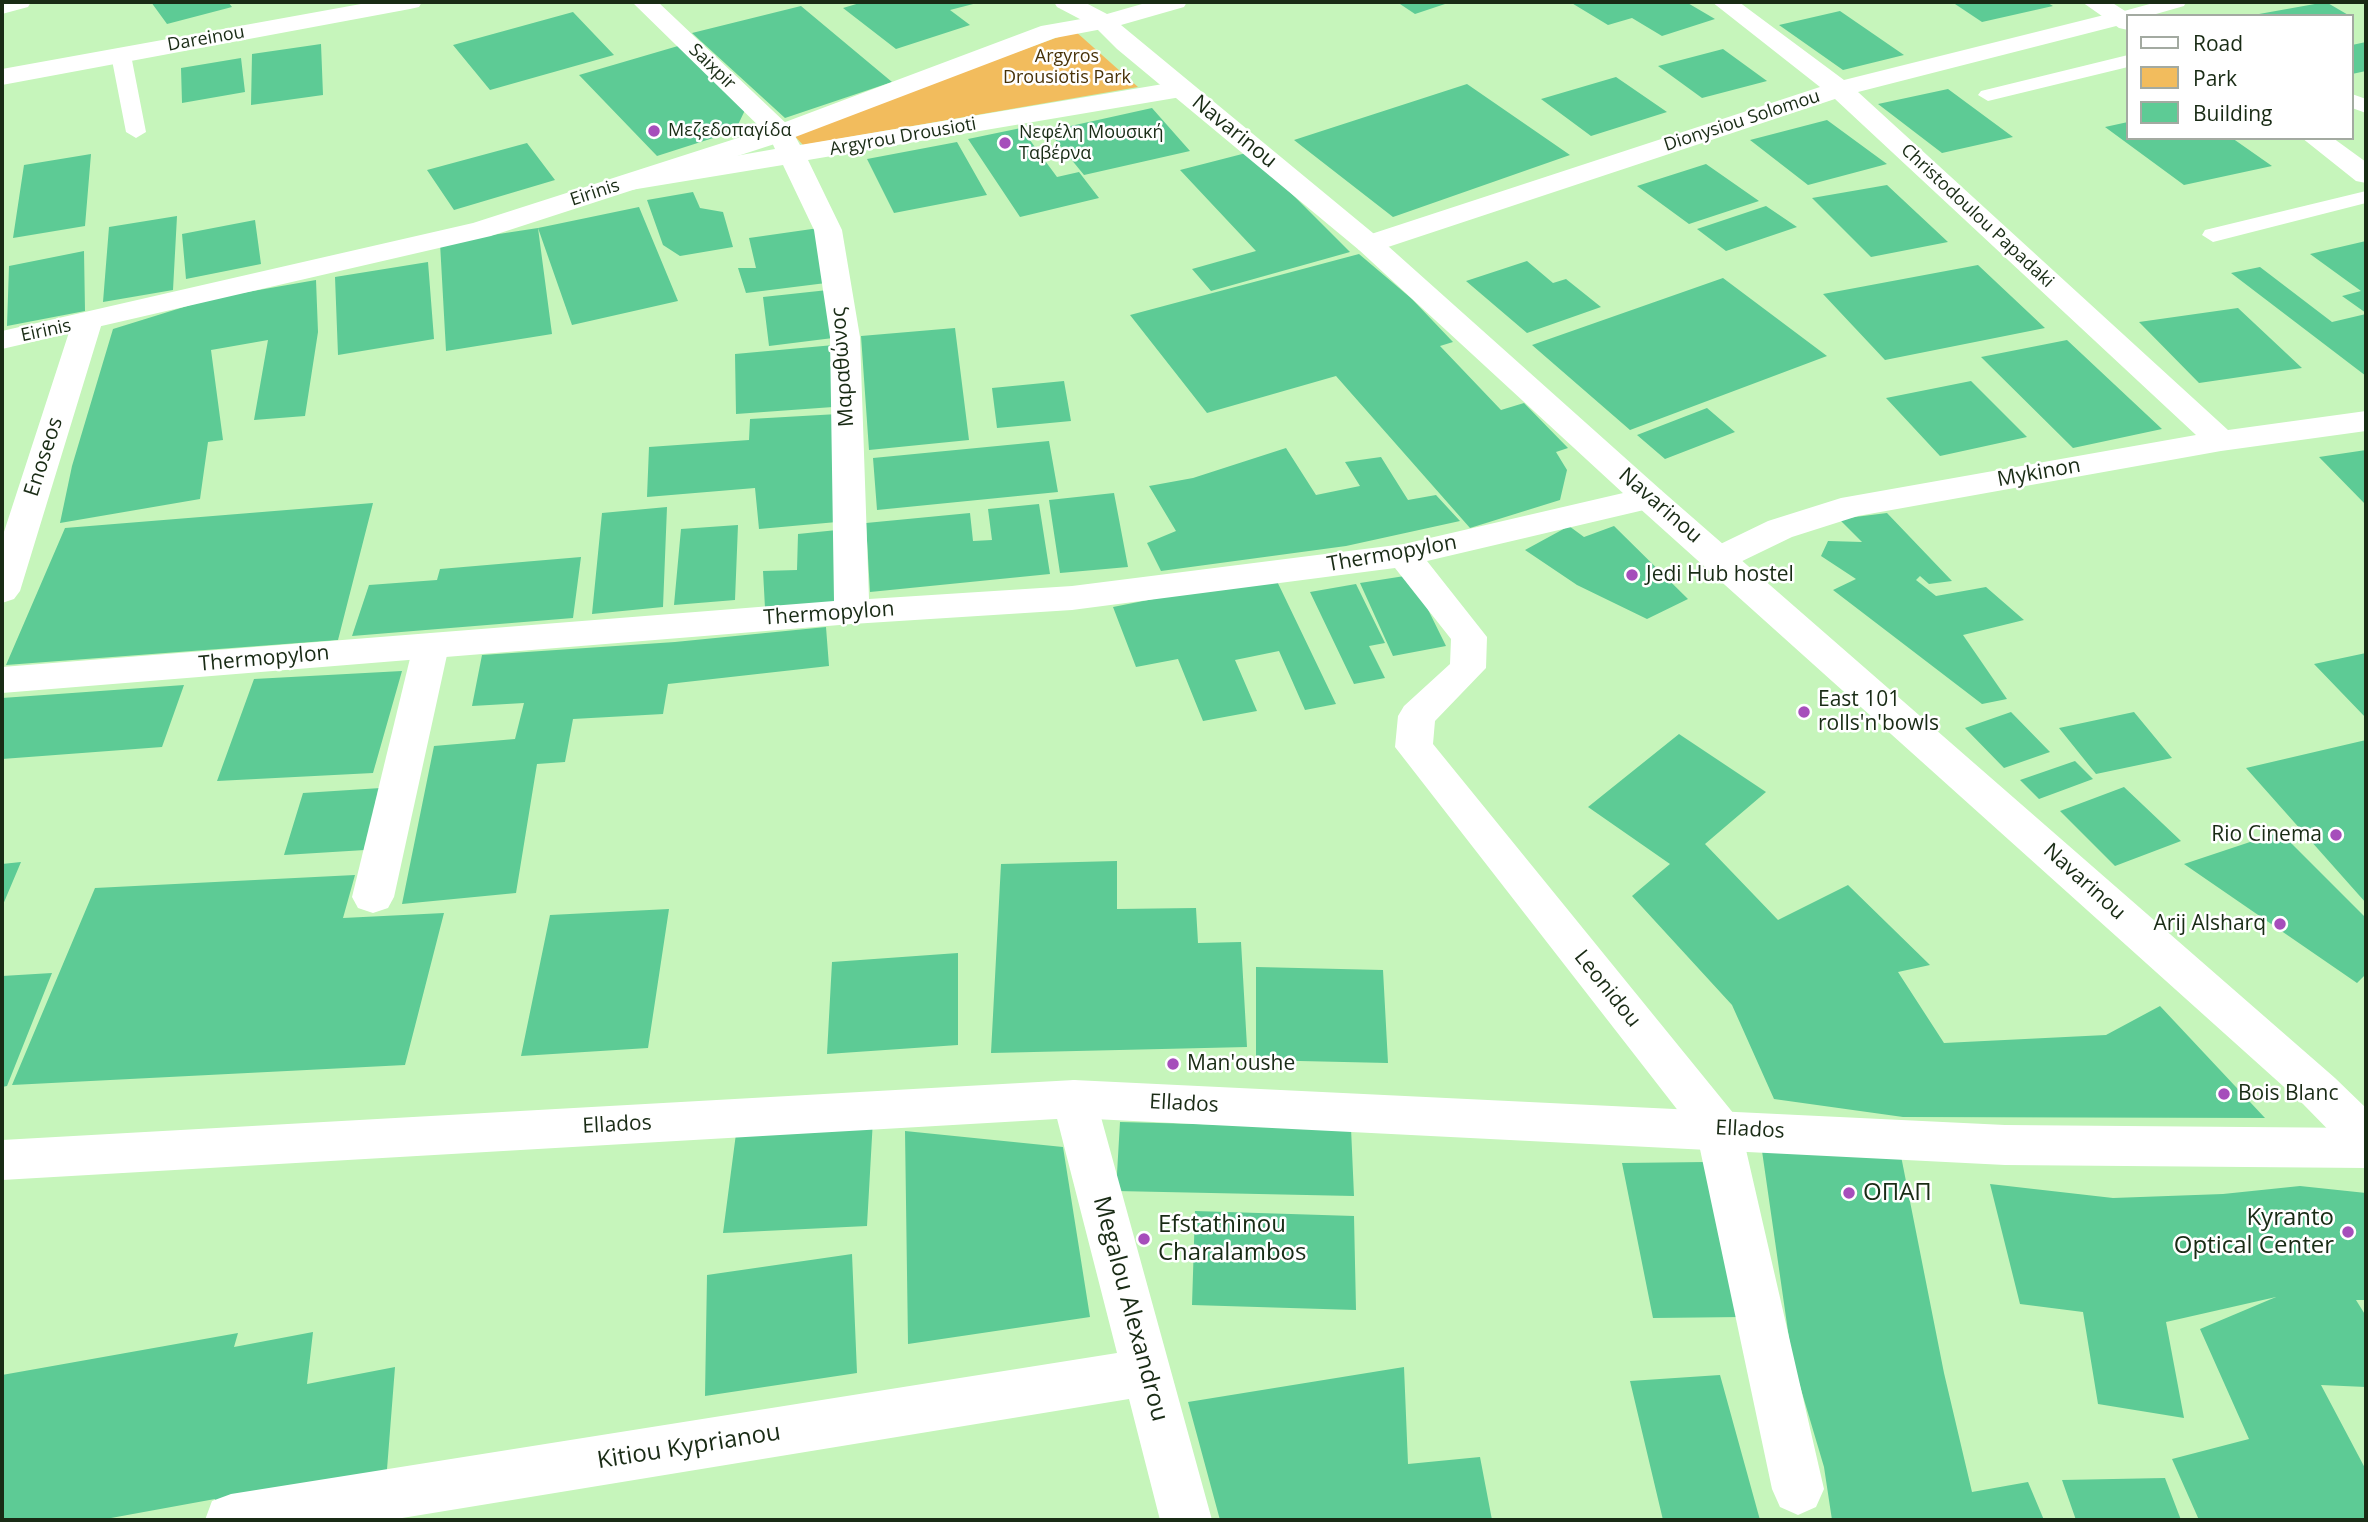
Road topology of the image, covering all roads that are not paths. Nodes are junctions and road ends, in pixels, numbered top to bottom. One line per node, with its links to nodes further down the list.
1 (19, 2): 9 (street)
2 (410, 2): 13 (street, Dareinou)
3 (644, 2): 21 (street, Saixpir)
4 (1066, 2): 12 (street, Navarinou)
5 (1175, 2): 12 (street)
6 (1724, 2): 17 (street, Christodoulou Papadaki)
7 (2094, 2): 11 (street)
8 (2176, 2): 10 (lane)
9 (2, 6)
10 (2141, 14)
11 (2124, 20): 17 (street, Dionysiou Solomou)
12 (1104, 22): 16 (street, Navarinou); 21 (street)
13 (121, 55): 15 (street, Dareinou); 19 (lane)
14 (2126, 61): 18 (lane)
15 (2, 77)
16 (1181, 89): 21 (street, Argyrou Drousioti); 26 (street, Navarinou)
17 (1839, 89): 26 (street, Dionysiou Solomou); 30 (street, Christodoulou Papadaki)
18 (1989, 95)
19 (136, 132)
20 (2318, 140): 22 (street)
21 (787, 145): 23 (street, Argyrou Drousioti); 35 (street, Μαραθώνος)
22 (2366, 175)
23 (625, 183): 27 (street, Eirinis)
24 (2366, 197): 25 (lane)
25 (2213, 234)
26 (1369, 244): 31 (street, Navarinou)
27 (87, 323): 28 (street, Eirinis); 34 (street, Enoseos)
28 (2, 341)
29 (2366, 421): 30 (street, Mykinon)
30 (2221, 441): 33 (street, Mykinon)
31 (1649, 498): 32 (street, Thermopylon); 33 (street, Navarinou)
32 (1404, 555): 35 (street, Thermopylon); 40 (street, Leonidou)
33 (1720, 558): 41 (street, Navarinou)
34 (2, 592)
35 (852, 612): 36 (street, Thermopylon)
36 (431, 646): 37 (street, Thermopylon); 38 (street)
37 (2, 680)
38 (373, 897)
39 (1074, 1099): 40 (street, Ellados); 43 (street, Ellados); 44 (street, Megalou Alexandrou)
40 (1718, 1128): 42 (street, Ellados); 45 (street, Leonidou)
41 (2366, 1138)
42 (2366, 1148)
43 (2, 1160)
44 (1147, 1372): 46 (street, Kitiou Kyprianou); 47 (street, Megalou Alexandrou)
45 (1798, 1489)
46 (231, 1520)
47 (1186, 1520)

